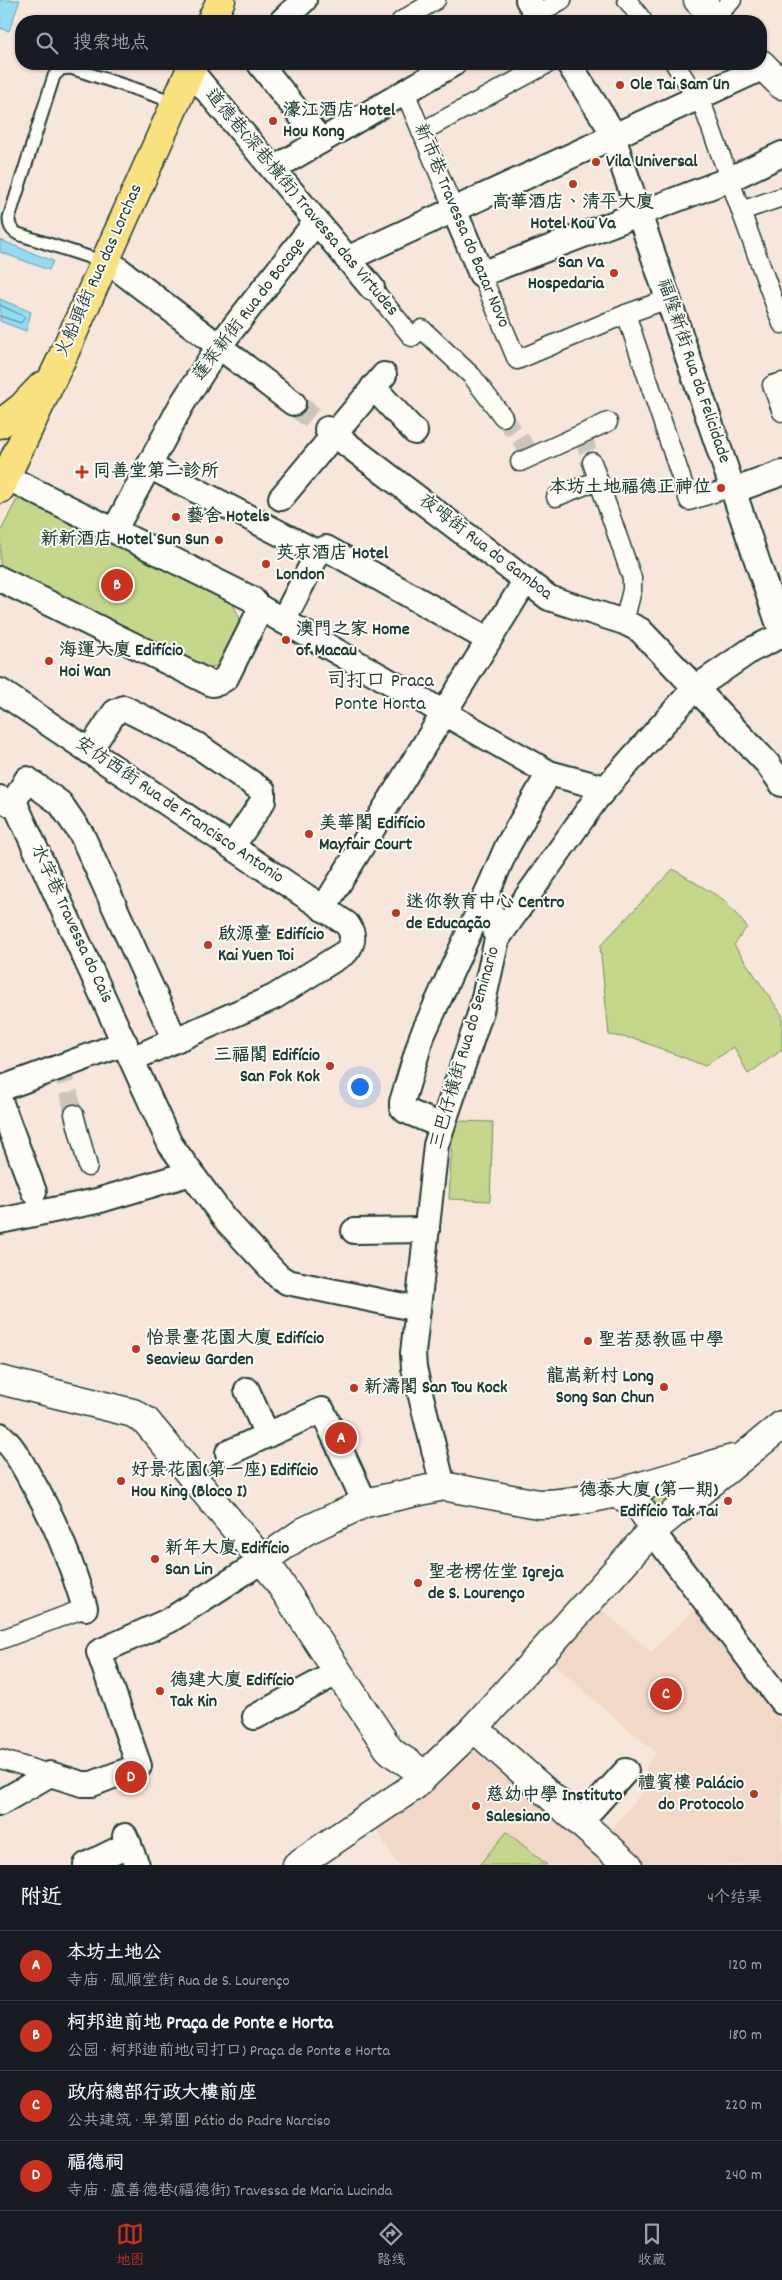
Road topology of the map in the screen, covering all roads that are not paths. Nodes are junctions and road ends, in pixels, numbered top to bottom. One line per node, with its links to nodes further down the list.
1 (221, 0): 7 (main road)
2 (304, 0): 8 (street)
3 (436, 0): 9 (street)
4 (562, 0): 6 (street)
5 (627, 0): 10 (street)
6 (533, 14)
7 (214, 15)
8 (288, 15)
9 (411, 15)
10 (638, 15)
11 (60, 70): 36 (lane)
12 (77, 70): 23 (lane)
13 (190, 70): 23 (main road, 火船頭街 Rua das Lorchas)
14 (193, 70): 28 (street, 道德巷(深巷橫街) Travessa das Virtudes)
15 (265, 70): 26 (street)
16 (442, 70): 21 (street)
17 (536, 70): 24 (street)
18 (572, 70): 25 (street, 福隆新街 Rua da Felicidade)
19 (679, 70): 22 (street)
20 (769, 72): 22 (street)
21 (404, 92): 24 (street, 新市巷 Travessa do Bazar Novo); 26 (street)
22 (697, 98): 25 (street); 29 (street)
23 (176, 102): 36 (main road, 火船頭街 Rua das Lorchas)
24 (421, 132): 31 (street, 新市巷 Travessa do Bazar Novo)
25 (613, 137): 31 (street); 33 (street, 福隆新街 Rua da Felicidade)
26 (322, 141): 28 (street)
27 (782, 154): 29 (street)
28 (273, 169): 34 (street, 道德巷(深巷橫街) Travessa das Virtudes)
29 (730, 179): 32 (street); 33 (street)
30 (782, 197): 32 (street)
31 (454, 210): 35 (street); 37 (street, 新市巷 Travessa do Bazar Novo)
32 (741, 211): 41 (street)
33 (639, 213): 37 (street); 39 (street, 福隆新街 Rua da Felicidade)
34 (316, 222): 35 (street, 道德巷(深巷橫街) Travessa das Virtudes); 42 (street, 蓬萊新街 Rua do Bocage)
35 (347, 259): 38 (street, 道德巷(深巷橫街) Travessa das Virtudes)
36 (105, 261): 42 (street); 43 (main road, 火船頭街 Rua das Lorchas)
37 (481, 274): 40 (street, 新市巷 Travessa do Bazar Novo)
38 (372, 288): 47 (street, 道德巷(深巷橫街) Travessa das Virtudes)
39 (668, 299): 40 (street); 58 (street, 福隆新街 Rua da Felicidade)
40 (626, 314): 58 (street)
41 (782, 324)
42 (219, 346): 45 (street); 54 (street, 蓬萊新街 Rua do Bocage)
43 (62, 358): 49 (main road); 56 (main road, 火船頭街 Rua das Lorchas)
44 (782, 382): 46 (street)
45 (293, 403)
46 (782, 412)
47 (503, 417)
48 (608, 422): 52 (street)
49 (0, 424)
50 (330, 432): 51 (street); 60 (street); 64 (street, 夜呣街 Rua do Gamboa)
51 (415, 432)
52 (520, 462)
53 (592, 462): 57 (street)
54 (149, 466): 61 (street, 蓬萊新街 Rua do Bocage); 62 (street)
55 (782, 473): 58 (street)
56 (2, 476): 61 (street)
57 (598, 480): 59 (street); 67 (street)
58 (733, 489): 68 (street, 福隆新街 Rua da Felicidade)
59 (556, 497)
60 (280, 498)
61 (114, 531): 65 (street)
62 (318, 553): 66 (street); 69 (street)
63 (0, 579): 65 (street)
64 (526, 580): 67 (street, 夜呣街 Rua do Gamboa); 69 (street)
65 (258, 607): 66 (street)
66 (283, 621): 72 (street)
67 (624, 622): 70 (street, 夜呣街 Rua do Gamboa)
68 (782, 634): 70 (street)
69 (489, 640): 72 (street)
70 (694, 689): 75 (street, 夜呣街 Rua do Gamboa); 76 (street)
71 (0, 691): 73 (street, 安仿西街 Rua de Francisco Antonio)
72 (444, 713): 74 (street); 80 (street)
73 (89, 751): 78 (street, 安仿西街 Rua de Francisco Antonio); 78 (street)
74 (549, 773): 76 (street); 79 (street)
75 (782, 784)
76 (605, 788): 81 (street)
77 (6, 802): 82 (street); 83 (street, 水字巷 Travessa do Cais)
78 (232, 847): 80 (street, 安仿西街 Rua de Francisco Antonio)
79 (487, 893): 81 (street, 三巴仔橫街 Rua do Seminario); 87 (street)
80 (323, 908): 82 (street, 安仿西街 Rua de Francisco Antonio)
81 (497, 939): 87 (street, 三巴仔橫街 Rua do Seminario)
82 (176, 1040): 83 (street)
83 (128, 1051): 84 (street); 89 (street, 水字巷 Travessa do Cais)
84 (0, 1089)
85 (0, 1101): 90 (street)
86 (74, 1114): 88 (street)
87 (442, 1126): 92 (street, 三巴仔橫街 Rua do Seminario)
88 (88, 1167)
89 (191, 1173): 91 (street); 94 (street, 水字巷 Travessa do Cais)
90 (34, 1192)
91 (0, 1221)
92 (427, 1230): 93 (street); 94 (street, 三巴仔橫街 Rua do Seminario)
93 (354, 1231)
94 (418, 1309): 102 (street, 三巴仔橫街 Rua do Seminario)
95 (0, 1380): 106 (street)
96 (247, 1390): 99 (street)
97 (782, 1425): 101 (street)
98 (0, 1435): 107 (street)
99 (267, 1435): 100 (street); 104 (street)
100 (228, 1453)
101 (744, 1456): 103 (street); 105 (street)
102 (443, 1486): 103 (street); 104 (street)
103 (610, 1493): 105 (street)
104 (365, 1503): 106 (street)
105 (652, 1531): 110 (street); 111 (street)
106 (262, 1562): 109 (street); 117 (street)
107 (85, 1608): 108 (street)
108 (0, 1640)
109 (338, 1672): 112 (street); 114 (street)
110 (518, 1679): 113 (street); 114 (street)
111 (782, 1702)
112 (255, 1717)
113 (474, 1728): 118 (street); 120 (street)
114 (386, 1746): 118 (street)
115 (0, 1758): 117 (street)
116 (626, 1771): 120 (street)
117 (50, 1774): 119 (street)
118 (421, 1779): 123 (street)
119 (0, 1803)
120 (580, 1822): 124 (street)
121 (130, 1848): 122 (street)
122 (86, 1865)
123 (297, 1865)
124 (628, 1865)

